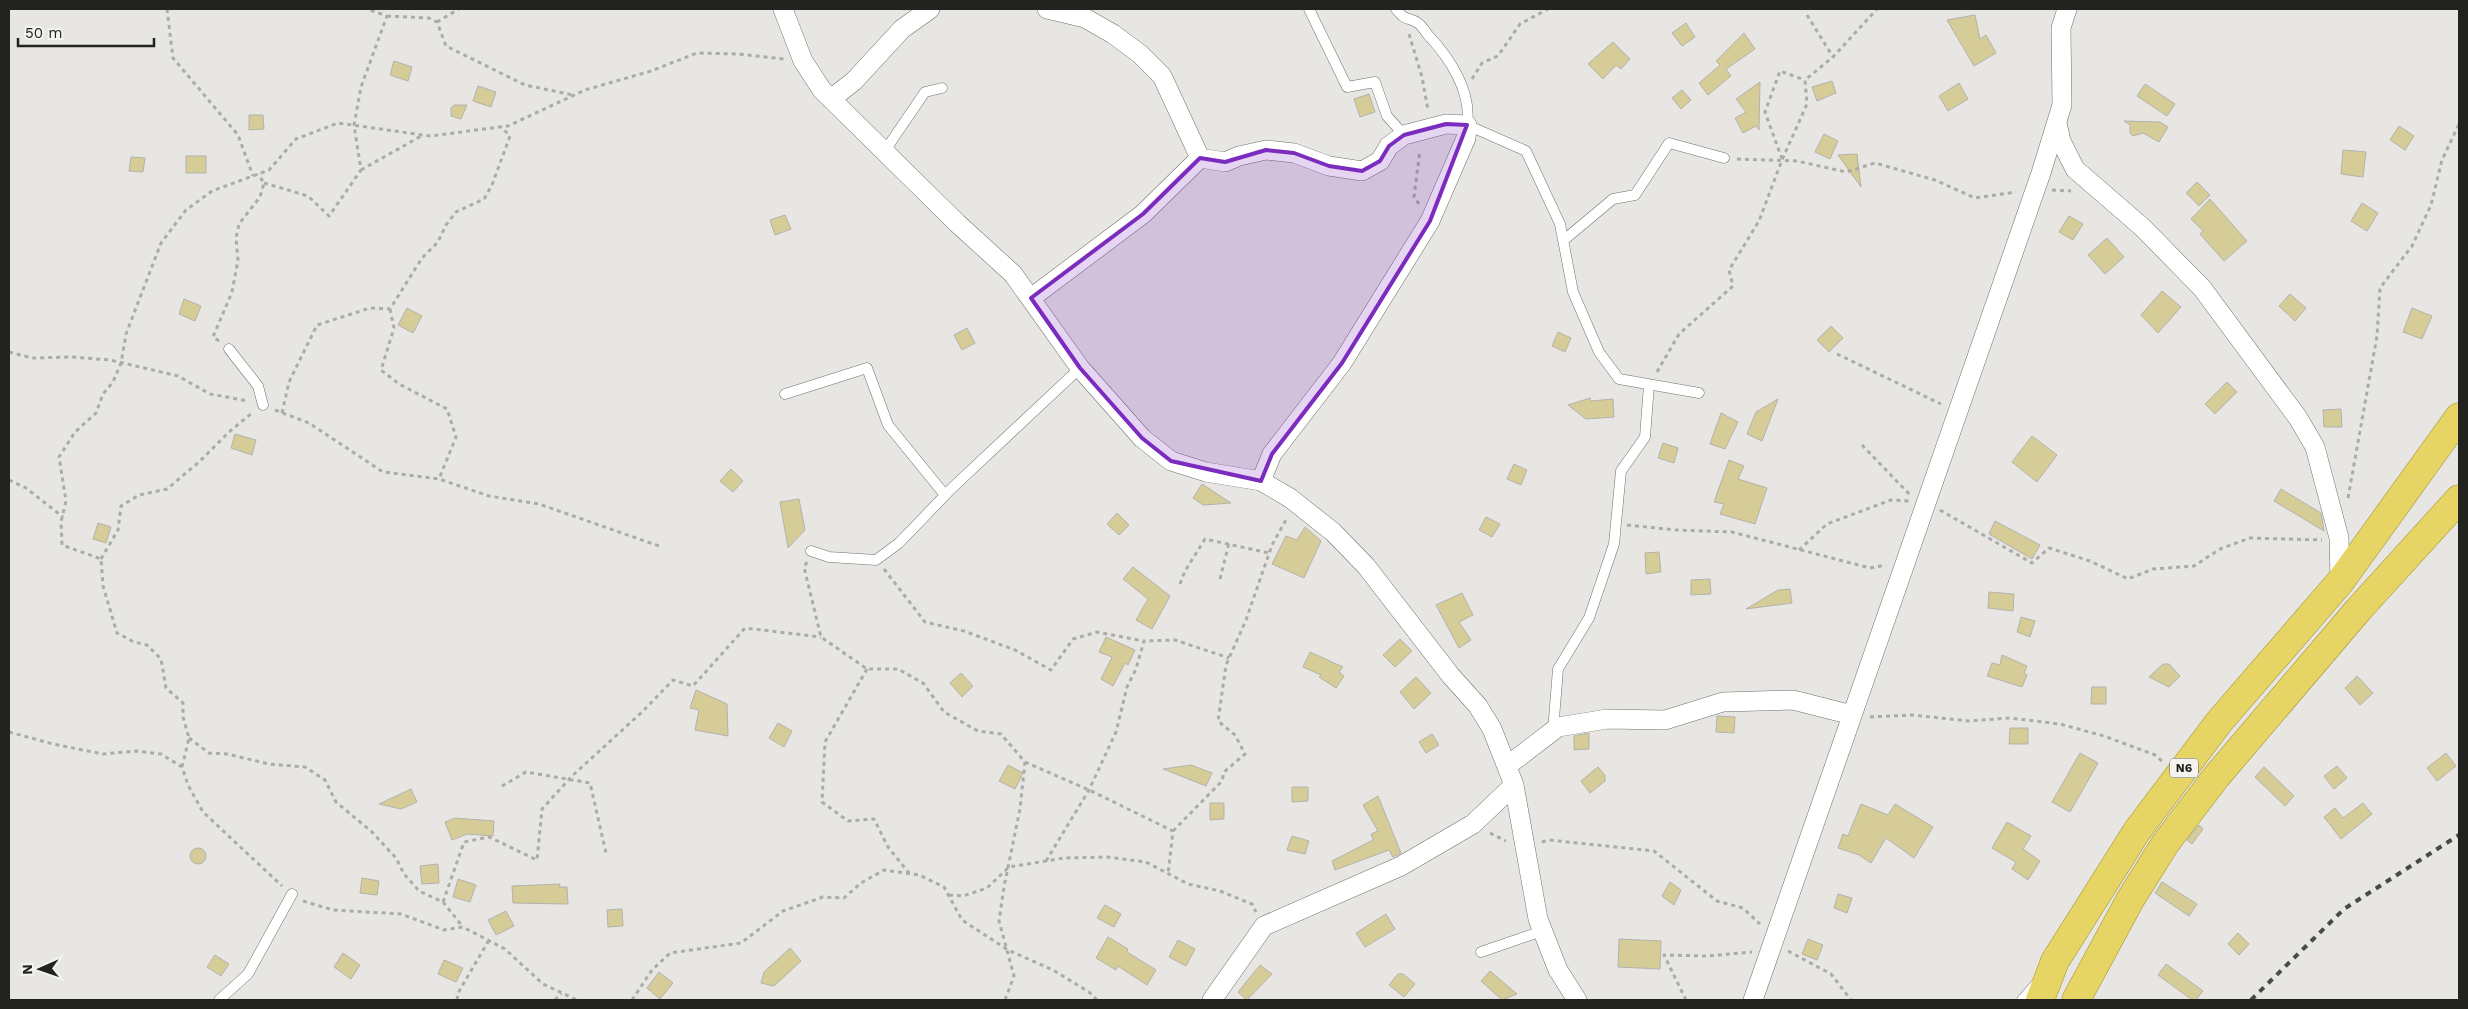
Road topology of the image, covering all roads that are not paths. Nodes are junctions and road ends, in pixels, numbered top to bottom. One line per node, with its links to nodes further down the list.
1 (783, 9): 8 (street)
2 (930, 9): 8 (street)
3 (1047, 9): 13 (street)
4 (1309, 9): 11 (lane)
5 (1396, 9): 10 (lane)
6 (2067, 9): 9 (street)
7 (942, 88): 12 (lane)
8 (831, 99): 12 (street)
9 (2057, 123): 31 (street); 33 (street)
10 (1467, 125): 11 (street); 15 (lane); 25 (street)
11 (1404, 135): 13 (street)
12 (884, 152): 16 (street)
13 (1200, 158): 16 (street)
14 (1724, 158): 15 (lane)
15 (1564, 240): 19 (lane)
16 (1031, 298): 18 (street)
17 (229, 349): 22 (lane)
18 (1080, 368): 25 (street); 26 (lane)
19 (1649, 385): 20 (lane); 34 (lane)
20 (1699, 393)
21 (785, 394): 26 (lane)
22 (263, 405)
23 (2459, 417): 30 (highway)
24 (2459, 445): 30 (highway, N6)
25 (1261, 481): 35 (street)
26 (946, 495): 29 (lane)
27 (2459, 499): 32 (highway, N6)
28 (2459, 522): 32 (highway)
29 (811, 550)
30 (2359, 556): 31 (highway, N6)
31 (2340, 582): 40 (highway, N6)
32 (2359, 609): 47 (highway, N6)
33 (1852, 715): 34 (street); 44 (street)
34 (1553, 731): 35 (street)
35 (1507, 766): 36 (street)
36 (1514, 785): 38 (street); 42 (street)
37 (292, 894): 41 (lane)
38 (1542, 931): 39 (lane); 43 (street)
39 (1481, 952)
40 (2055, 962): 45 (lane); 46 (highway, N6)
41 (219, 1000)
42 (1212, 1000)
43 (1577, 1000)
44 (1753, 1000)
45 (2022, 1000)
46 (2040, 1000)
47 (2076, 1000)

